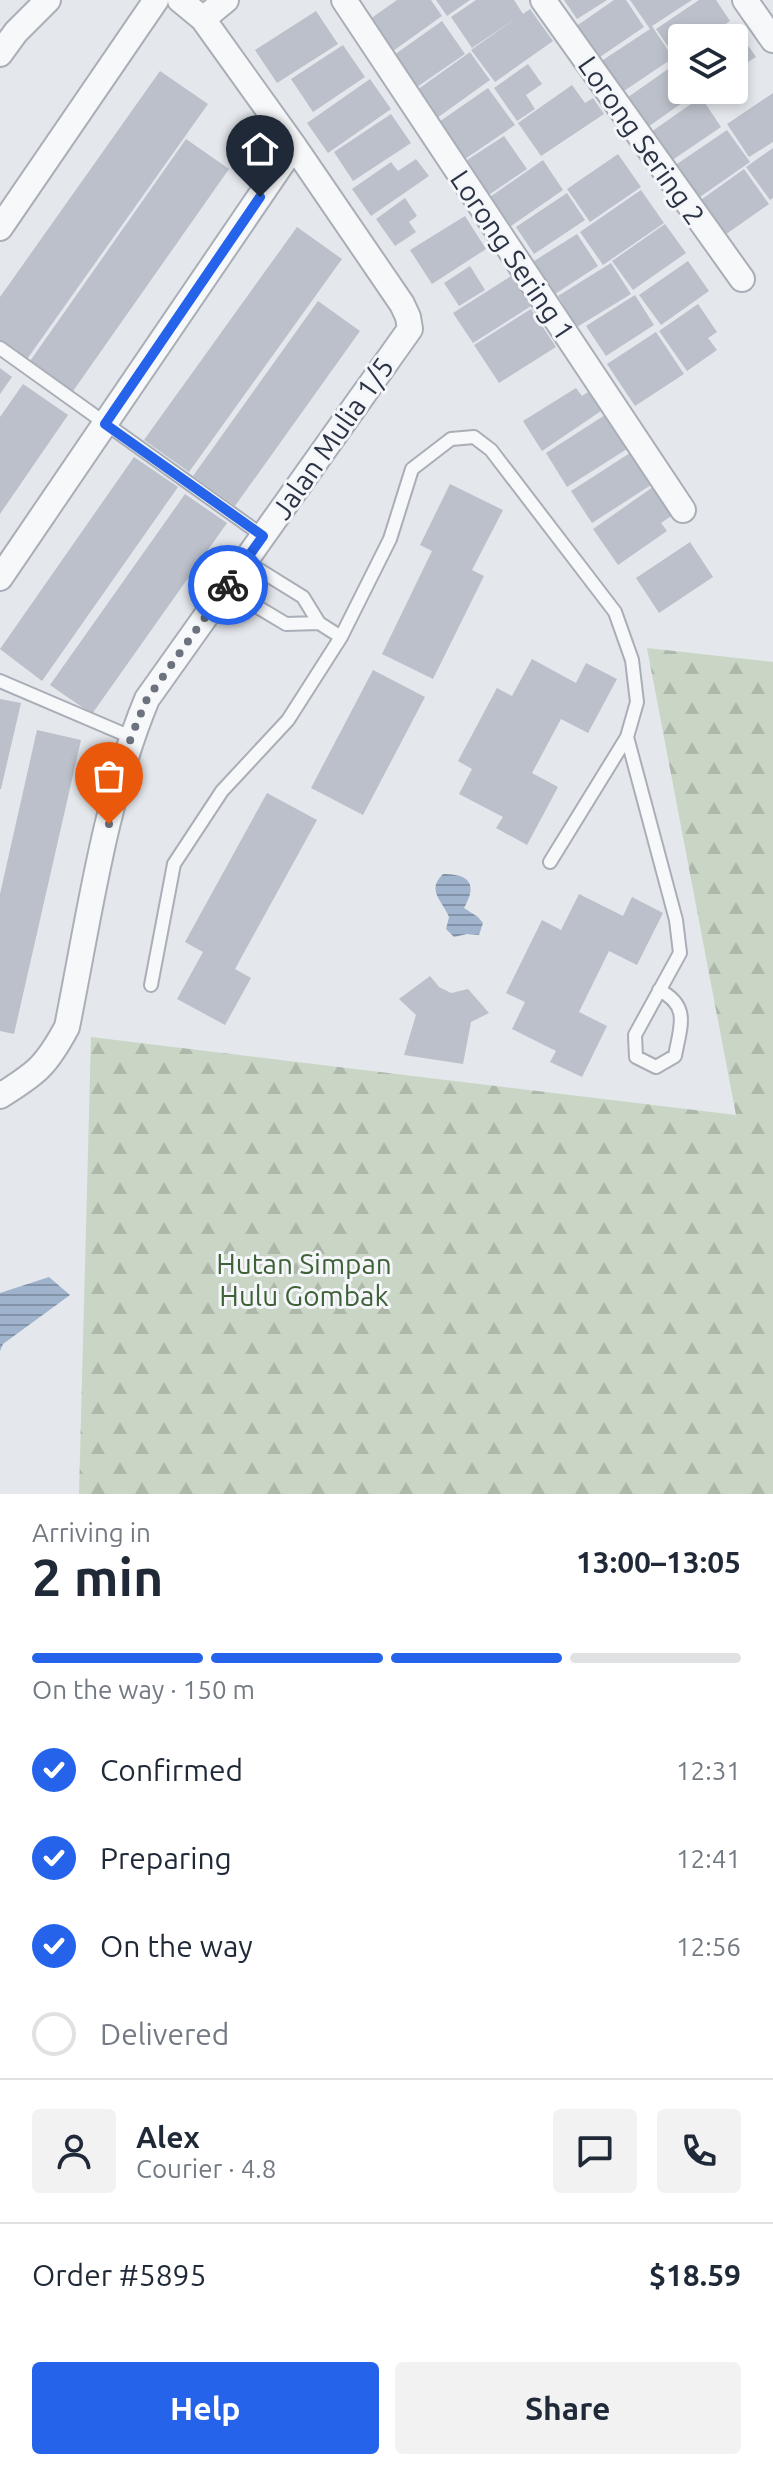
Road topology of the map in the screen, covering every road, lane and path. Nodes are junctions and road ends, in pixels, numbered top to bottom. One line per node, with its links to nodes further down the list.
1 (48, 0): 10 (street)
2 (156, 0): 12 (street)
3 (180, 0): 8 (street)
4 (226, 0): 8 (street)
5 (344, 0): 16 (street, Lorong Sering 1)
6 (543, 0): 13 (street, Lorong Sering 2)
7 (745, 0): 9 (street)
8 (203, 19): 11 (street)
9 (773, 40)
10 (0, 54)
11 (294, 146): 15 (street); 17 (street, Jalan Mulia 1/5)
12 (0, 228)
13 (742, 279)
14 (0, 348): 15 (lane)
15 (105, 424): 17 (lane); 19 (street)
16 (683, 510)
17 (263, 536): 18 (street, Jalan Mulia 1/5)
18 (245, 561): 20 (street, Jalan Mulia 1/5); 21 (lane)
19 (0, 578)
20 (226, 588): 21 (lane); 24 (street, Jalan Mulia 1/5)
21 (319, 623): 22 (lane)
22 (341, 637): 25 (lane); 27 (lane)
23 (0, 681): 24 (lane)
24 (131, 737): 29 (street, Jalan Mulia 1/5)
25 (627, 737): 26 (lane); 28 (lane)
26 (550, 862)
27 (151, 985)
28 (659, 990): 28 (lane)
29 (0, 1096)

